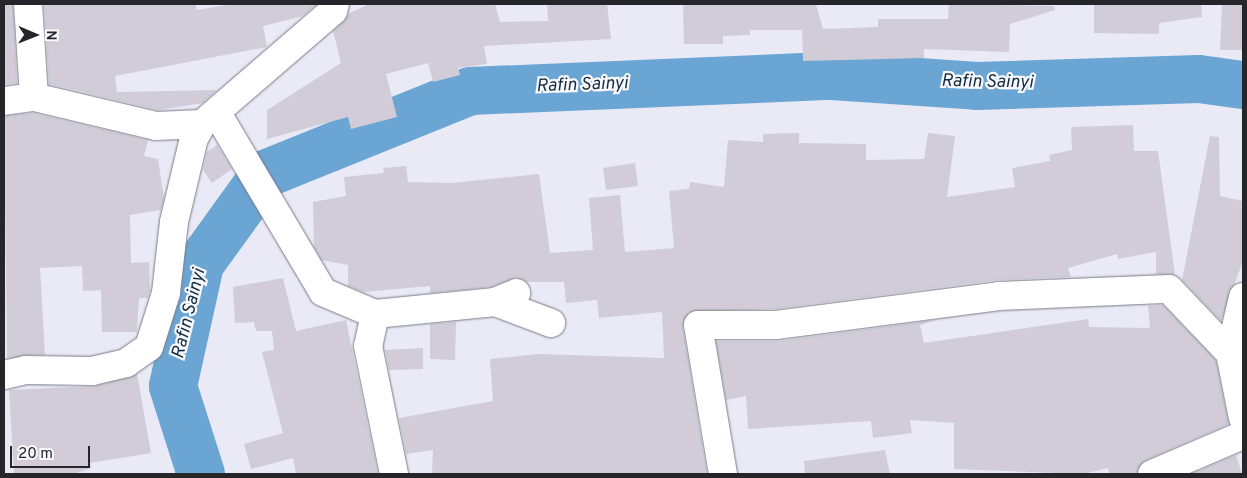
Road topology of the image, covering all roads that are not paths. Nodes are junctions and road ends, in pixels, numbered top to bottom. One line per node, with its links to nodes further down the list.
1 (28, 4): 3 (street)
2 (335, 4): 5 (street)
3 (34, 97): 4 (street); 5 (street)
4 (4, 101)
5 (210, 120): 7 (street); 10 (street)
6 (1243, 296): 9 (street)
7 (375, 314): 8 (street); 13 (street)
8 (551, 323)
9 (1230, 353): 11 (street); 14 (street)
10 (4, 374)
11 (1243, 418)
12 (1243, 435): 15 (street)
13 (394, 474)
14 (722, 474)
15 (1152, 474)

